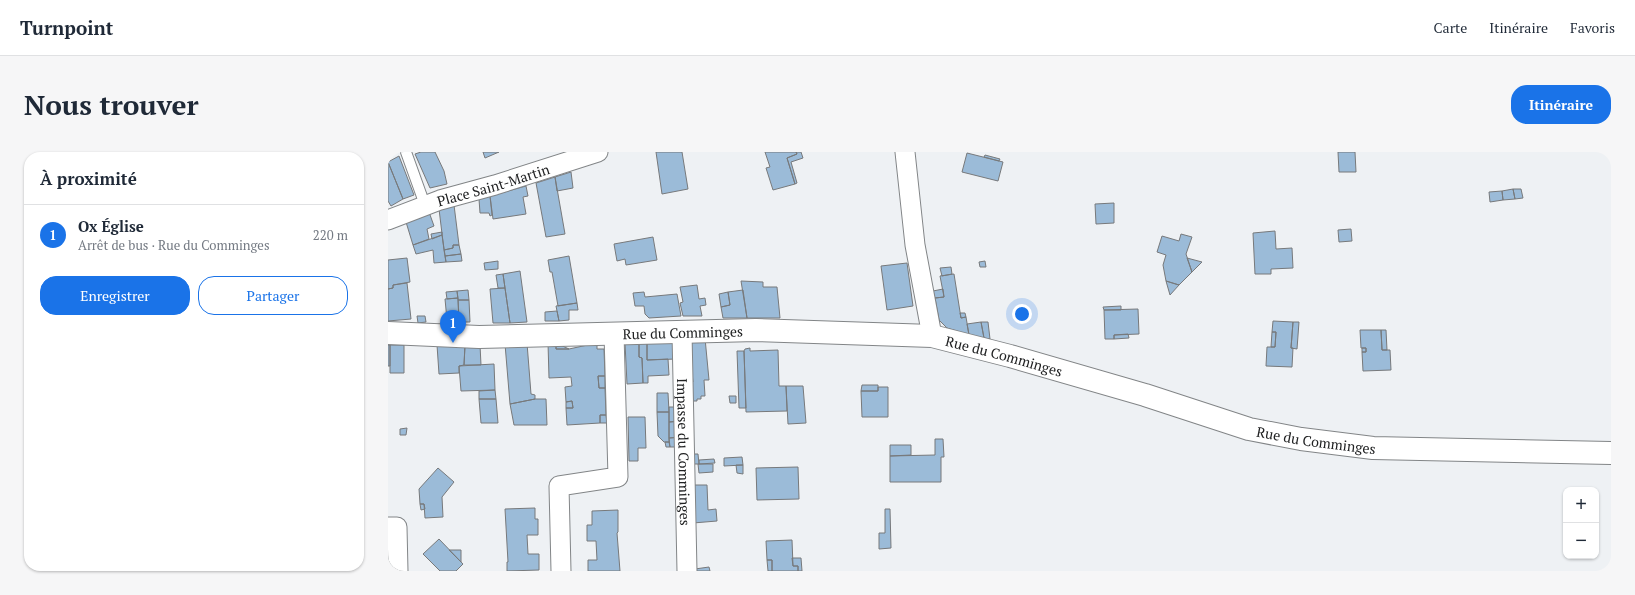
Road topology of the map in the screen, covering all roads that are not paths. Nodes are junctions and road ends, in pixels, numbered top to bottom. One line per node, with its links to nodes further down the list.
1 (406, 152): 4 (lane)
2 (598, 152): 4 (street, Place Saint-Martin)
3 (905, 152): 9 (street)
4 (425, 206): 5 (street, Place Saint-Martin)
5 (388, 220)
6 (682, 332): 8 (street, Rue du Comminges); 9 (street, Rue du Comminges); 14 (street, Impasse du Comminges)
7 (388, 333): 8 (street, Rue du Comminges)
8 (614, 334): 13 (street)
9 (932, 336): 10 (street, Rue du Comminges)
10 (1611, 453)
11 (388, 527): 12 (street)
12 (398, 571)
13 (561, 571)
14 (687, 571)

